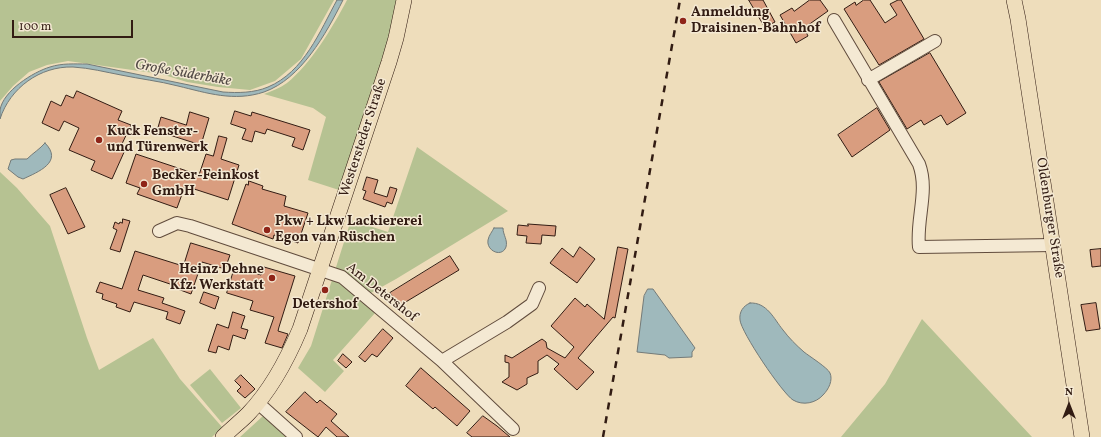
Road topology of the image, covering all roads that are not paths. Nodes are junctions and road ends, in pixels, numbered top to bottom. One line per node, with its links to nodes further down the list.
1 (404, 0): 8 (main road, Westersteder Straße)
2 (1014, 0): 7 (main road, Oldenburger Straße)
3 (834, 20): 5 (street)
4 (935, 41): 5 (street)
5 (868, 80): 7 (street)
6 (159, 231): 8 (street, Am Detershof)
7 (1053, 245): 15 (main road, Oldenburger Straße)
8 (320, 270): 10 (street, Am Detershof); 11 (main road, Westersteder Straße)
9 (539, 288): 10 (street)
10 (442, 362): 12 (street, Am Detershof)
11 (258, 403): 13 (main road, Westersteder Straße); 14 (street)
12 (513, 429)
13 (223, 437)
14 (296, 437)
15 (1082, 437)

